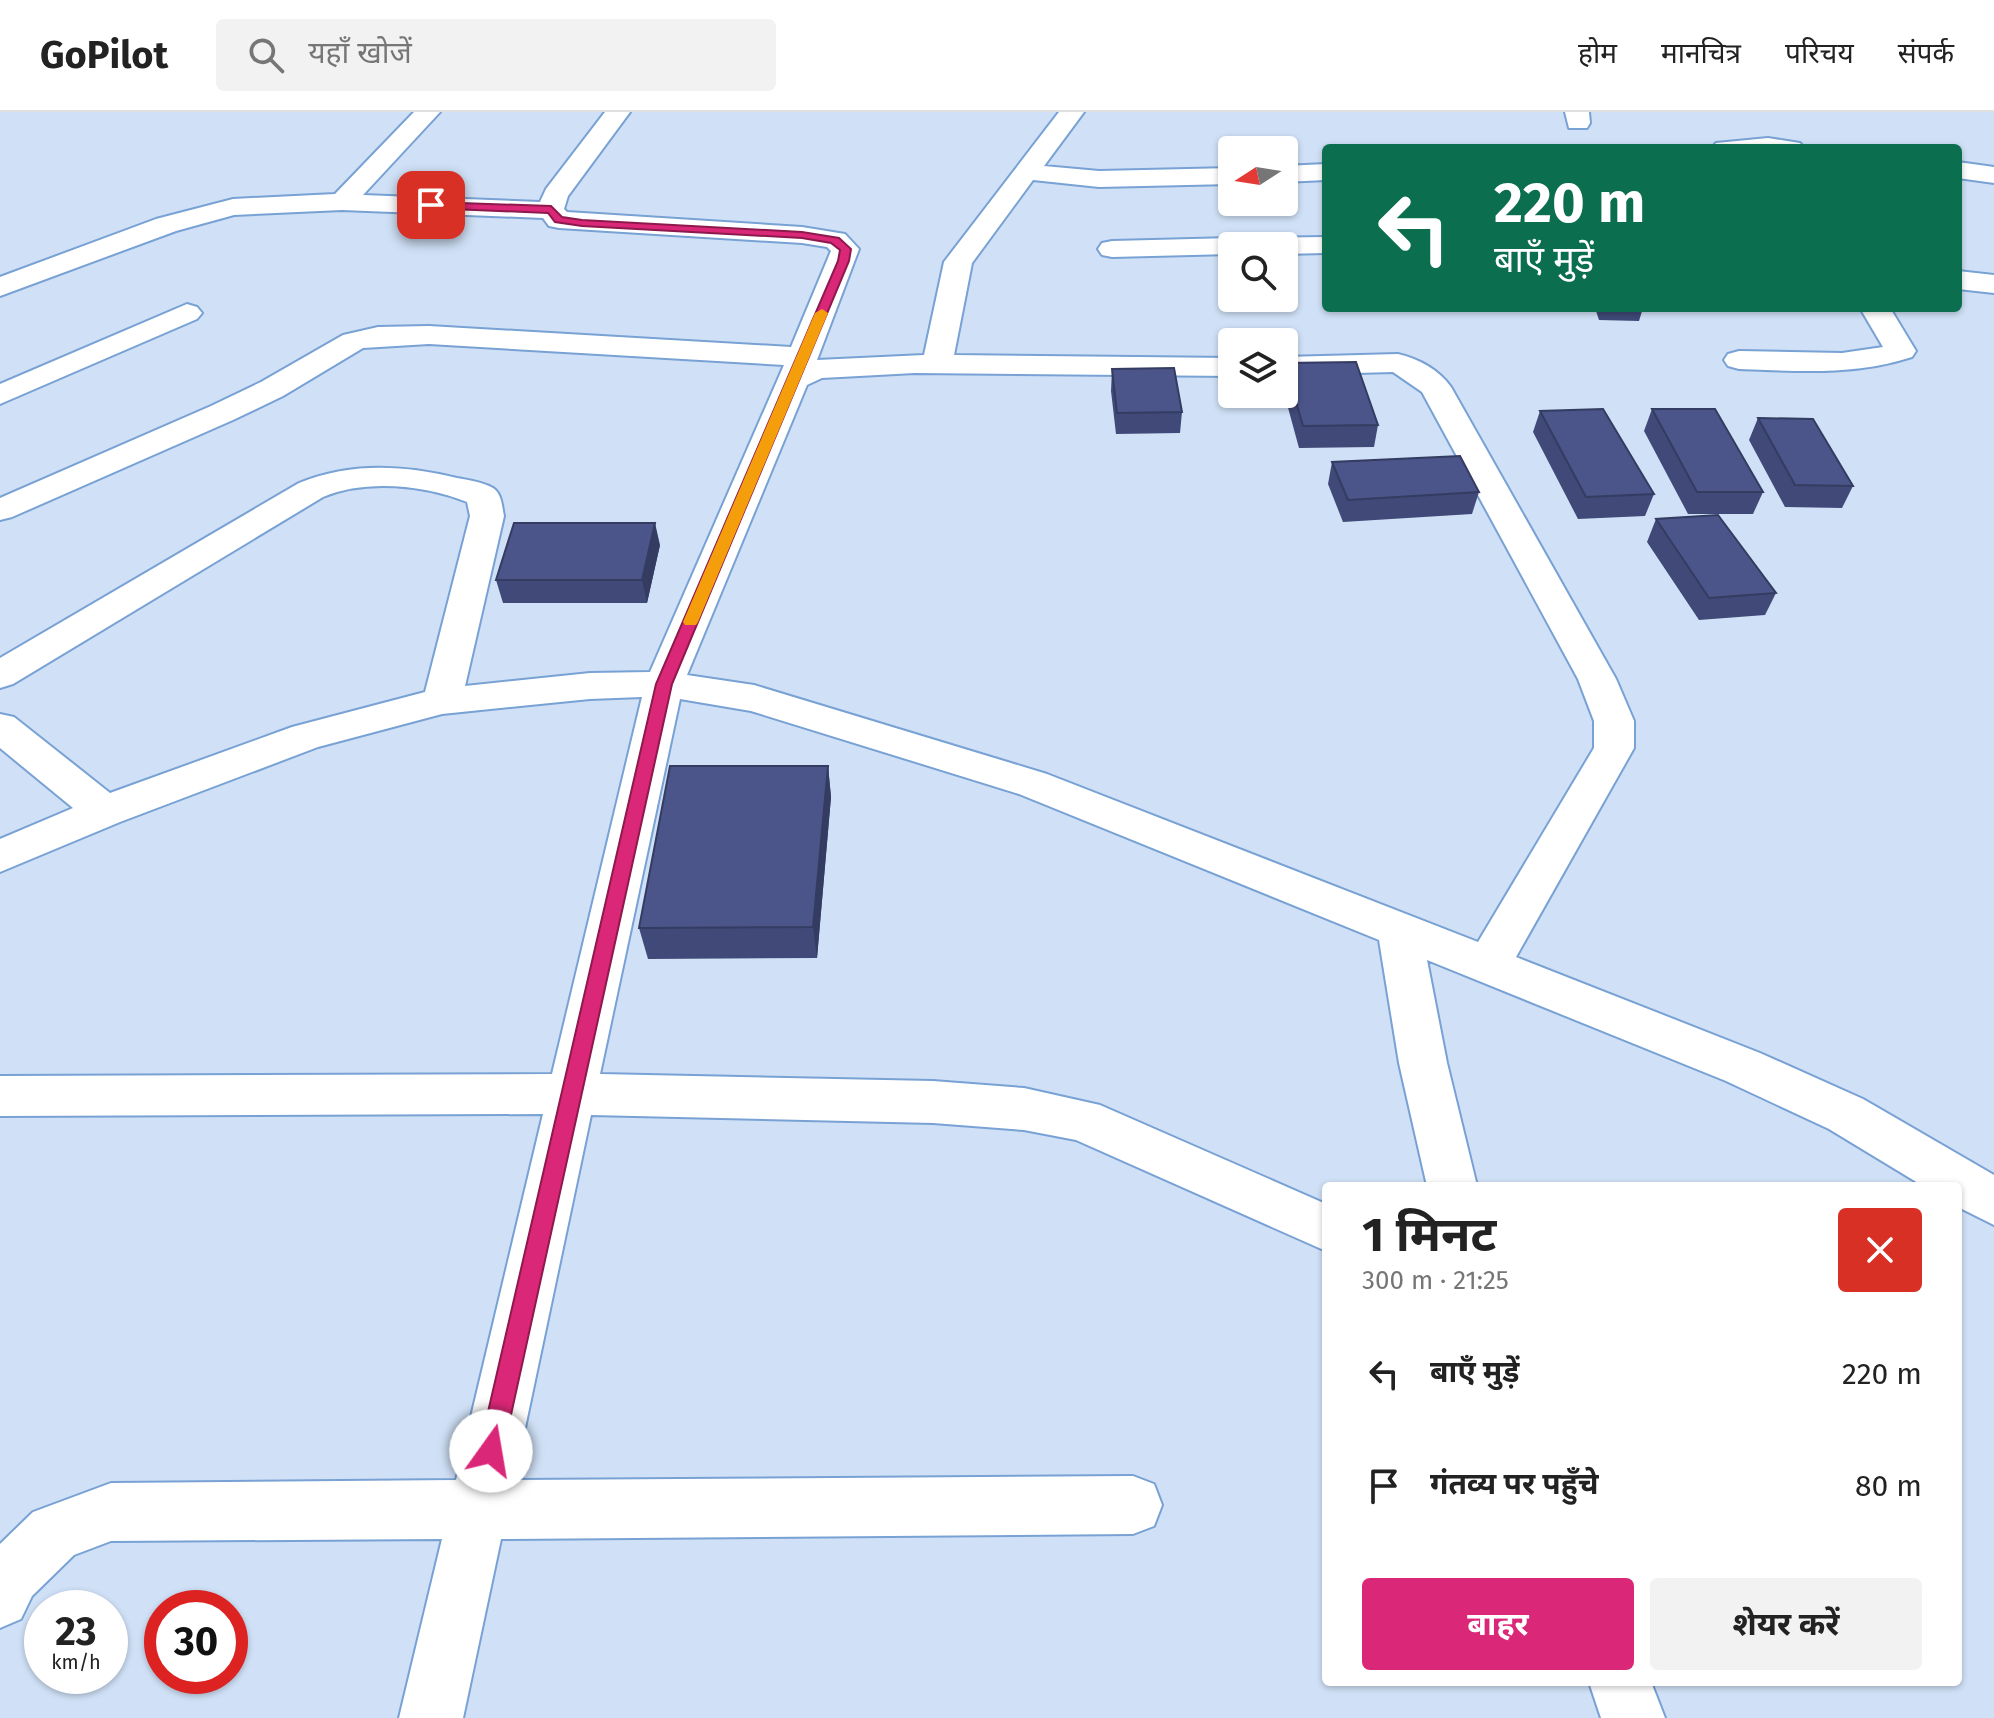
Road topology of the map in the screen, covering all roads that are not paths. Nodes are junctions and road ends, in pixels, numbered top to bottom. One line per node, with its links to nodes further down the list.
1 (428, 112): 10 (street)
2 (618, 112): 11 (street)
3 (1072, 112): 5 (street)
4 (1962, 171): 8 (street)
5 (1028, 172): 9 (street); 22 (street)
6 (1322, 172): 7 (street)
7 (1298, 173)
8 (1994, 175)
9 (1218, 176)
10 (342, 202): 11 (street); 18 (street)
11 (551, 210): 25 (street)
12 (1298, 245): 13 (street)
13 (1322, 245)
14 (1218, 246): 15 (street)
15 (1112, 249)
16 (1962, 280): 17 (street)
17 (1994, 284)
18 (0, 287)
19 (1877, 312): 21 (street)
20 (187, 313): 26 (street)
21 (1739, 360)
22 (937, 365): 24 (street); 25 (street)
23 (1298, 366): 35 (street)
24 (1218, 367)
25 (798, 368): 27 (street); 29 (street)
26 (0, 395)
27 (0, 510)
28 (0, 675): 30 (street)
29 (664, 684): 30 (street); 34 (street); 36 (street)
30 (442, 701): 32 (street)
31 (0, 727): 32 (street)
32 (105, 811): 33 (street)
33 (0, 856)
34 (1399, 930): 35 (street); 38 (street)
35 (1488, 965): 39 (street)
36 (571, 1094): 37 (street); 42 (street); 44 (street)
37 (0, 1096)
38 (1451, 1182)
39 (1959, 1182)
40 (1962, 1184): 41 (street)
41 (1994, 1202)
42 (1322, 1226)
43 (1133, 1505): 44 (street)
44 (477, 1511): 45 (street); 47 (street)
45 (0, 1598)
46 (1621, 1686): 48 (street)
47 (431, 1718)
48 (1633, 1718)

